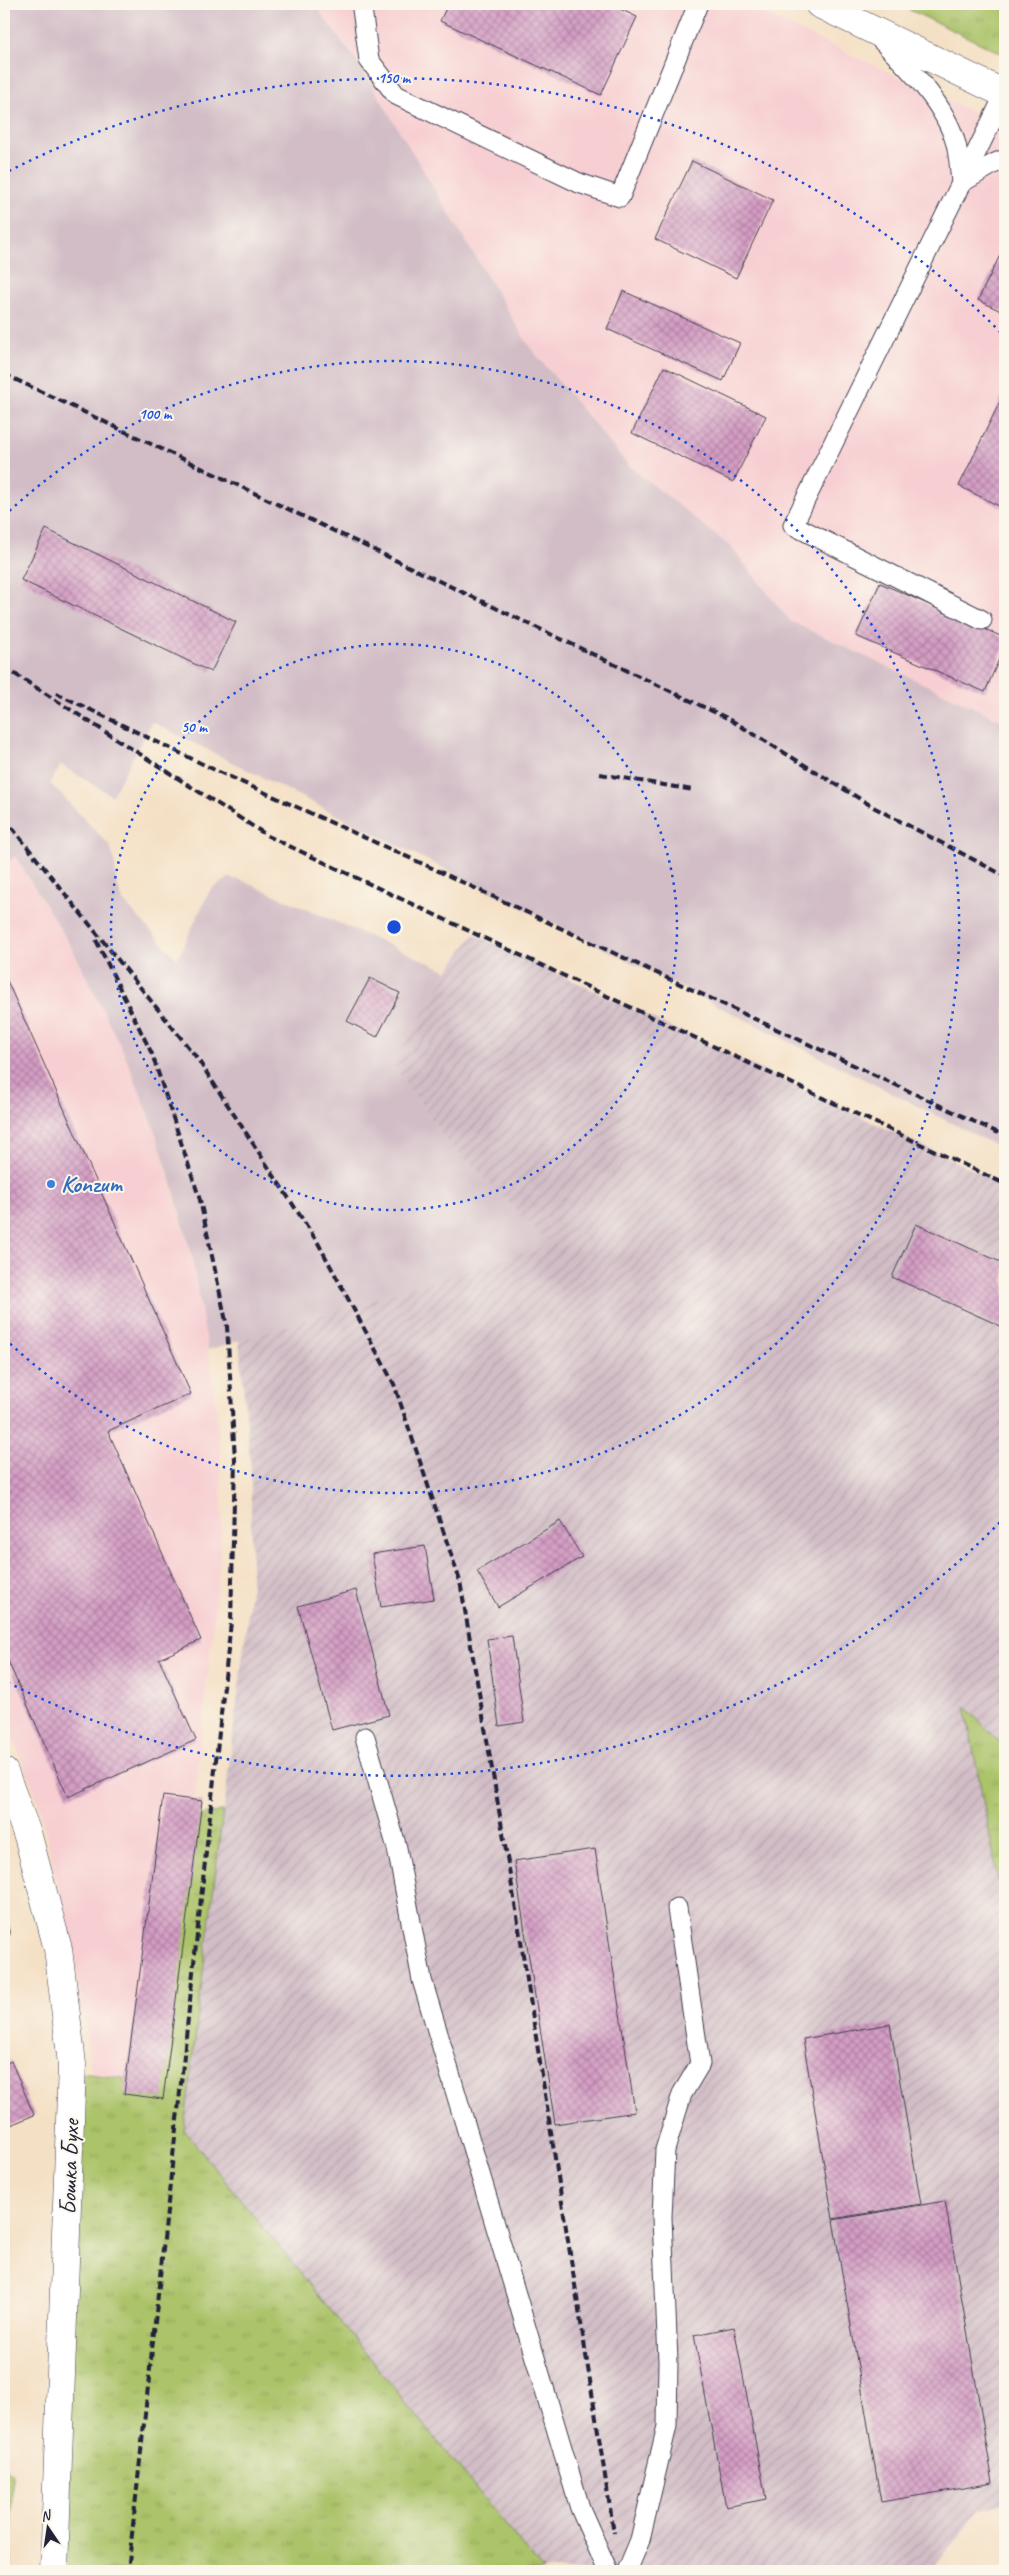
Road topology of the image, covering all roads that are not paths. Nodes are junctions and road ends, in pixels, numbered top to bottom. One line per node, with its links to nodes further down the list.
1 (698, 4): 3 (lane)
2 (820, 4): 4 (street)
3 (362, 9)
4 (868, 28): 5 (street); 7 (lane)
5 (1005, 94): 7 (lane)
6 (1005, 159): 7 (lane)
7 (962, 183): 8 (lane)
8 (982, 620)
9 (365, 1737): 13 (lane)
10 (4, 1772): 12 (street, Бошка Бухе)
11 (677, 1908): 14 (lane)
12 (54, 2571)
13 (608, 2571)
14 (627, 2571)

